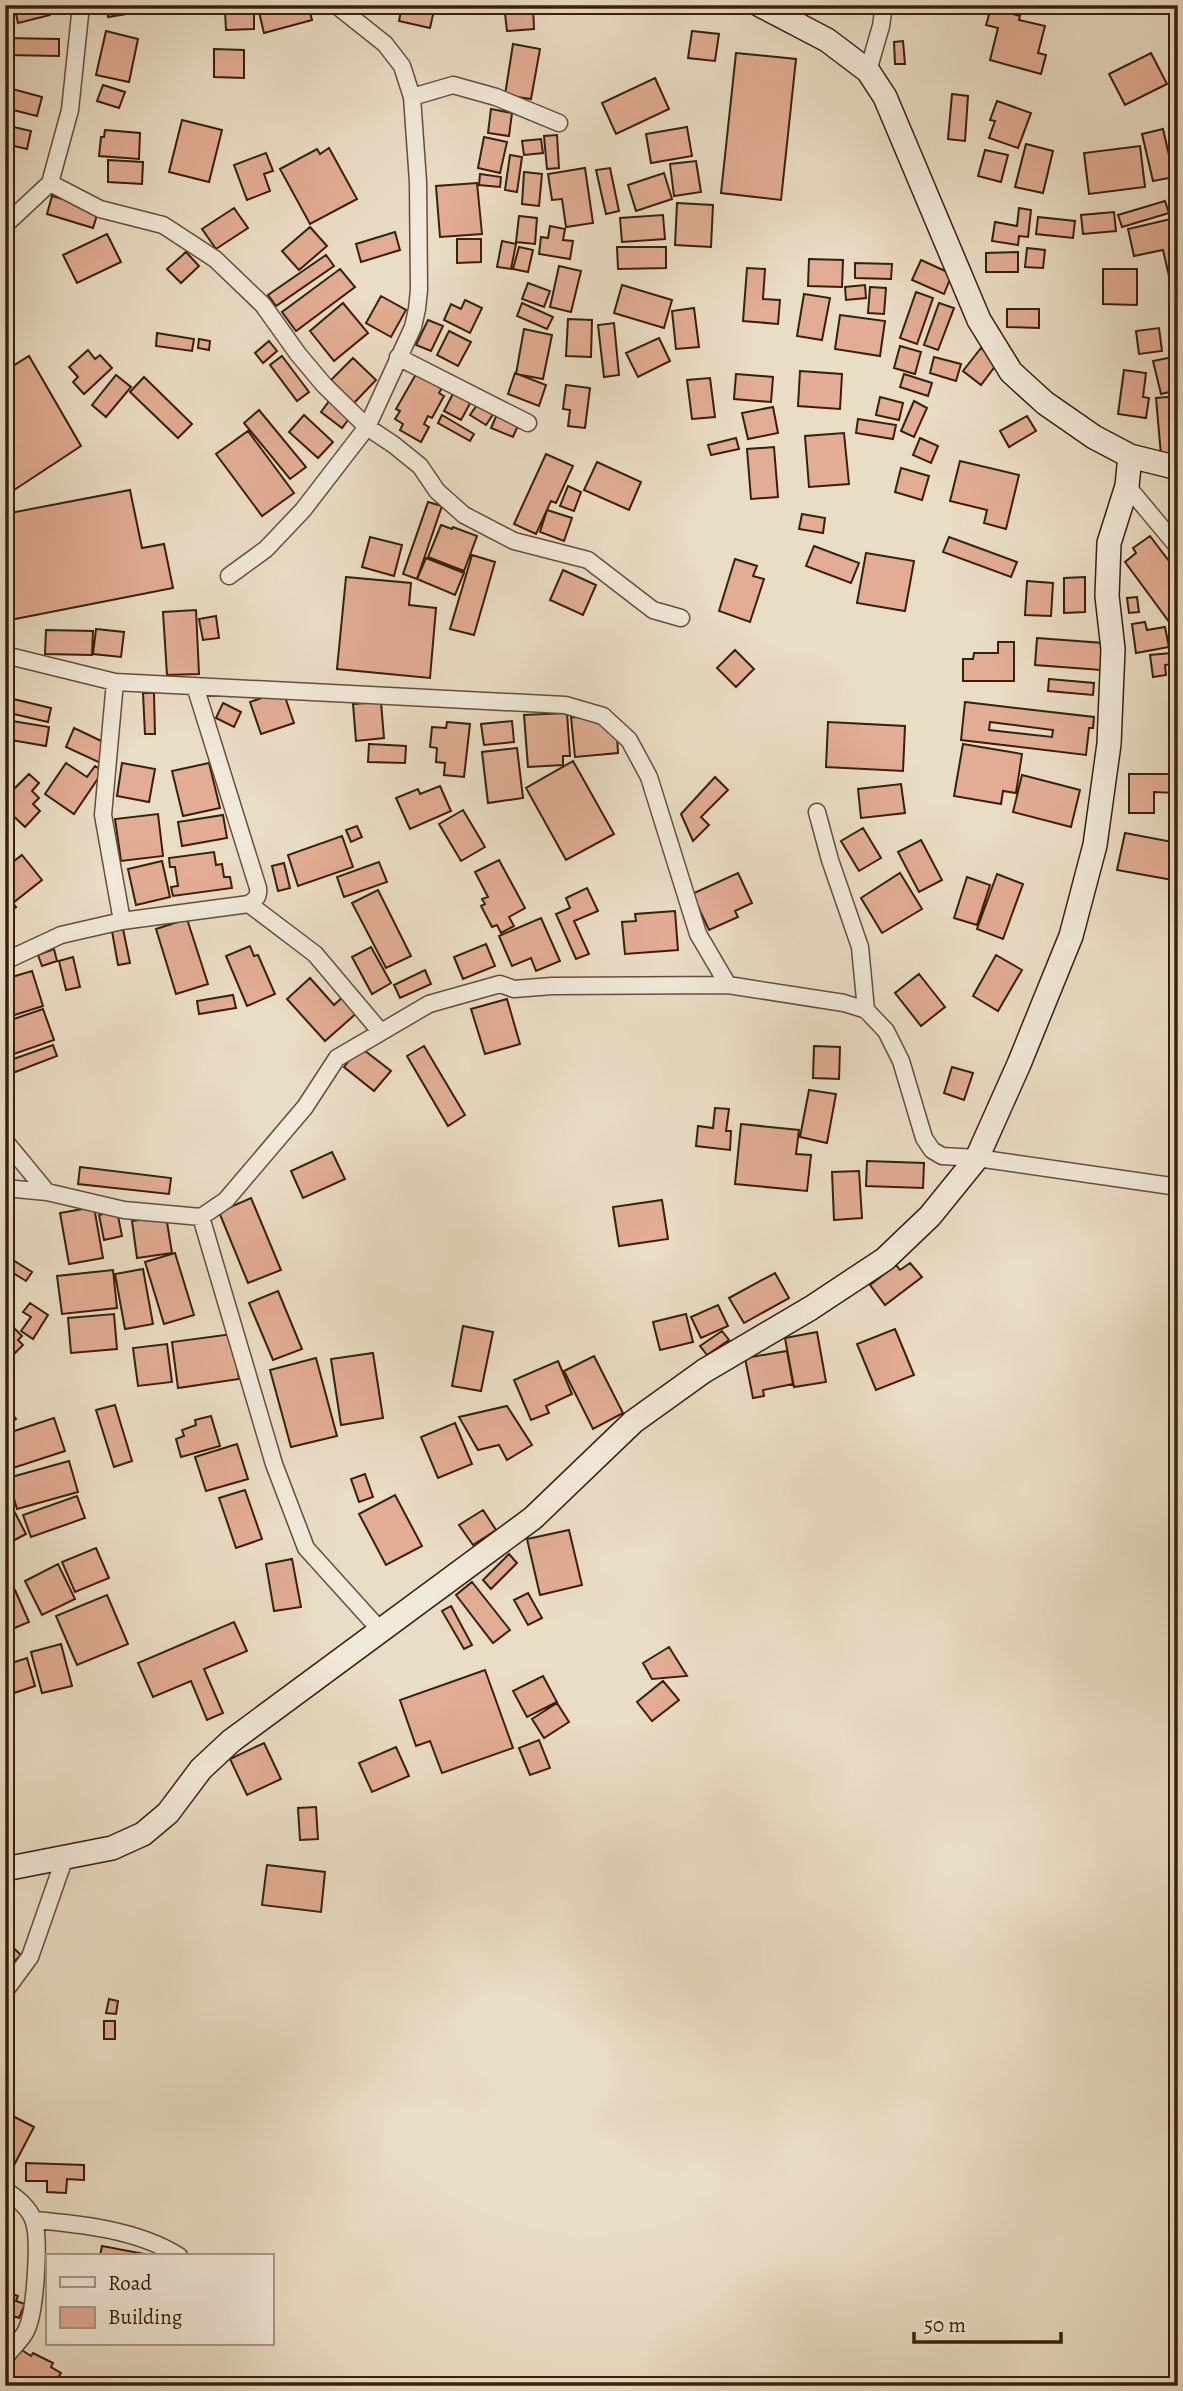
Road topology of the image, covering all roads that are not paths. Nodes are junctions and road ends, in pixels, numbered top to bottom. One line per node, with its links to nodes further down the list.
1 (81, 5): 8 (street)
2 (336, 5): 6 (street)
3 (760, 5): 5 (street)
4 (884, 5): 5 (street)
5 (868, 71): 13 (street)
6 (412, 97): 7 (street); 10 (street)
7 (559, 124)
8 (50, 183): 9 (street); 12 (street)
9 (5, 225)
10 (398, 357): 11 (street); 12 (street)
11 (528, 423)
12 (367, 427): 17 (street); 18 (street)
13 (1130, 456): 14 (street); 15 (street)
14 (1178, 468)
15 (1127, 486): 16 (street); 30 (street)
16 (1178, 547)
17 (229, 576)
18 (681, 618)
19 (5, 655): 20 (street)
20 (115, 682): 21 (street); 24 (street)
21 (195, 687): 23 (street); 26 (street)
22 (817, 812): 27 (street)
23 (249, 904): 24 (street); 28 (street)
24 (122, 921): 25 (street)
25 (5, 961)
26 (728, 985): 27 (street); 28 (street)
27 (866, 1010): 30 (street)
28 (380, 1031): 34 (street)
29 (5, 1140): 33 (street)
30 (977, 1158): 31 (street); 35 (street)
31 (1178, 1187)
32 (7, 1191): 33 (street)
33 (47, 1192): 34 (street)
34 (201, 1217): 35 (street)
35 (382, 1631): 36 (street)
36 (65, 1857): 37 (street); 38 (street)
37 (5, 1869)
38 (5, 1991)
39 (5, 2190): 40 (street)
40 (34, 2220): 41 (street); 42 (street)
41 (176, 2254)
42 (5, 2357)

